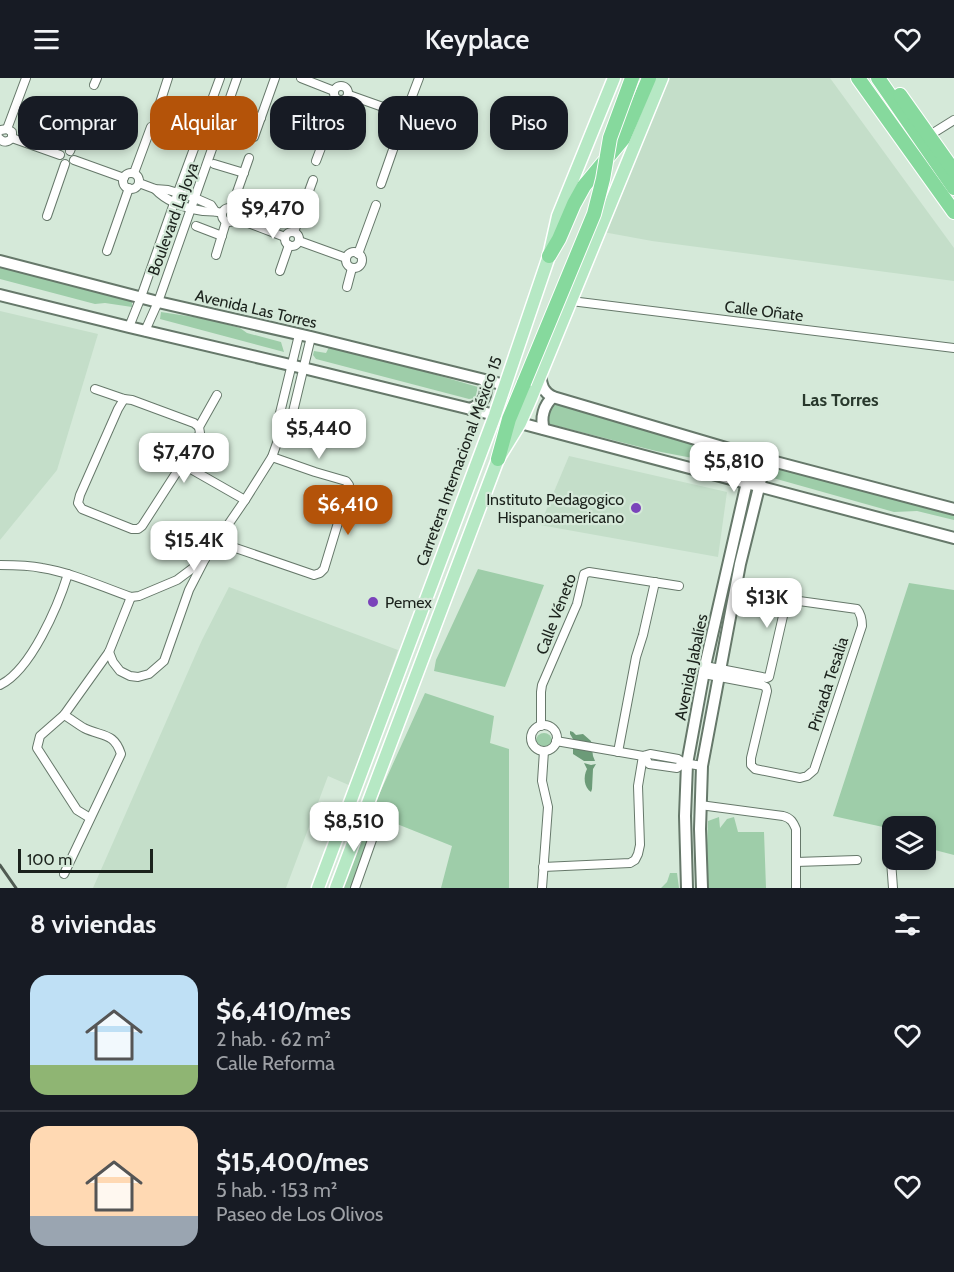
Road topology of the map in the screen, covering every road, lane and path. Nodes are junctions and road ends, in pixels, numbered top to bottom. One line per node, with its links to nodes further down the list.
1 (26, 78): 26 (street)
2 (168, 78): 18 (street)
3 (220, 78): 50 (street, Boulevard La Joya)
4 (237, 78): 51 (street, Boulevard La Joya)
5 (275, 78): 23 (street)
6 (301, 78): 16 (street)
7 (419, 78): 20 (street)
8 (614, 78): 69 (main road, Carretera Internacional México 15)
9 (632, 78): 101 (highway, bridge)
10 (662, 78): 77 (main road)
11 (858, 78): 57 (highway)
12 (878, 78): 48 (highway)
13 (887, 78): 28 (highway)
14 (346, 82): 16 (street); 17 (street)
15 (647, 84): 69 (highway)
16 (334, 91): 19 (street)
17 (349, 95): 21 (street)
18 (162, 96)
19 (335, 96)
20 (412, 96)
21 (378, 105)
22 (258, 117): 23 (street)
23 (261, 118): 25 (street)
24 (954, 120): 28 (street)
25 (258, 126)
26 (4, 130): 29 (street)
27 (150, 130): 41 (street)
28 (930, 135): 40 (highway)
29 (12, 138): 30 (street); 34 (street)
30 (0, 141)
31 (320, 150): 37 (street)
32 (393, 150): 46 (street)
33 (70, 151): 34 (street); 36 (street)
34 (60, 155): 38 (street)
35 (249, 158): 42 (street)
36 (74, 160): 38 (street); 43 (street)
37 (316, 161)
38 (65, 164): 58 (street)
39 (214, 164): 42 (street)
40 (954, 171)
41 (134, 173): 43 (street); 45 (street)
42 (244, 173): 55 (street)
43 (124, 178): 47 (street)
44 (313, 180): 62 (street)
45 (139, 183): 47 (street); 49 (street)
46 (381, 184)
47 (129, 188): 66 (street)
48 (954, 188)
49 (155, 189): 50 (street); 52 (street)
50 (178, 192): 51 (street); 52 (street, Boulevard La Joya)
51 (195, 198): 54 (street, Boulevard La Joya); 56 (street)
52 (174, 203): 54 (street); 76 (street, Boulevard La Joya)
53 (376, 205): 67 (street)
54 (191, 208): 56 (street); 78 (street, Boulevard La Joya)
55 (231, 209): 56 (street); 59 (street)
56 (219, 212): 60 (street)
57 (954, 212)
58 (47, 216)
59 (235, 218): 60 (street); 64 (street)
60 (226, 222): 63 (street)
61 (196, 226): 63 (street)
62 (294, 232): 64 (street); 65 (street)
63 (222, 236): 68 (street)
64 (287, 241): 65 (street); 73 (street)
65 (299, 241): 70 (street)
66 (106, 251)
67 (358, 254): 70 (street); 72 (street)
68 (216, 255)
69 (549, 256): 88 (main road, Carretera Internacional México 15)
70 (346, 258): 72 (street)
71 (0, 261): 76 (street, Avenida Las Torres)
72 (352, 268): 74 (street)
73 (280, 271)
74 (347, 287)
75 (0, 295): 79 (street)
76 (141, 297): 78 (street, Avenida Las Torres); 79 (street)
77 (571, 301): 83 (street, Calle Oñate); 86 (main road)
78 (158, 302): 80 (street); 81 (street, Avenida Las Torres)
79 (129, 327): 80 (street)
80 (146, 331): 84 (street)
81 (299, 334): 82 (street, Avenida Las Torres); 84 (street)
82 (311, 337): 85 (street); 87 (street, Avenida Las Torres)
83 (954, 348)
84 (291, 365): 85 (street); 96 (street)
85 (303, 368): 93 (street); 96 (street)
86 (540, 376): 91 (street); 95 (main road)
87 (485, 380): 88 (street, Avenida Las Torres); 93 (street)
88 (505, 386): 94 (main road, Carretera Internacional México 15)
89 (95, 389): 92 (street)
90 (217, 394): 97 (street)
91 (553, 397): 98 (street); 99 (street)
92 (124, 399): 97 (street); 103 (street)
93 (470, 409): 94 (street)
94 (495, 415): 140 (main road, Carretera Internacional México 15)
95 (520, 423): 98 (street); 101 (main road)
96 (283, 426): 100 (street)
97 (199, 427): 103 (street)
98 (544, 429): 104 (street)
99 (753, 456): 102 (street); 104 (street, Avenida Jabalíes)
100 (272, 457): 106 (street); 109 (street)
101 (498, 459): 131 (main road)
102 (766, 459): 105 (street, Avenida Jabalíes); 107 (street)
103 (182, 464): 106 (street)
104 (748, 482): 105 (street); 119 (street, Avenida Jabalíes)
105 (759, 486): 108 (street); 120 (street, Avenida Jabalíes)
106 (245, 500): 109 (street)
107 (954, 509)
108 (954, 538)
109 (218, 542): 110 (street)
110 (206, 557): 113 (street); 116 (street)
111 (0, 565): 112 (street)
112 (68, 574): 117 (street); 121 (street)
113 (177, 580): 116 (street); 117 (street)
114 (655, 582): 115 (street); 123 (street, Calle Véneto); 126 (street)
115 (679, 586)
116 (189, 590): 118 (street)
117 (131, 597): 118 (street)
118 (109, 652): 122 (street)
119 (705, 670): 120 (street); 128 (street, Avenida Jabalíes)
120 (719, 673): 120 (street, Privada Tesalia); 129 (street, Avenida Jabalíes)
121 (0, 685)
122 (64, 715): 132 (street); 132 (street)
123 (541, 726): 124 (street); 125 (street)
124 (556, 741): 125 (street); 126 (street)
125 (544, 751): 137 (street)
126 (618, 752): 127 (street)
127 (643, 756): 128 (street); 137 (street)
128 (685, 763): 129 (street); 134 (street, Avenida Jabalíes)
129 (702, 766): 130 (street, Avenida Jabalíes)
130 (700, 805): 133 (street, Avenida Jabalíes); 136 (street)
131 (363, 817): 141 (main road); 142 (street)
132 (90, 818): 139 (street)
133 (700, 829): 134 (street); 145 (street, Avenida Jabalíes)
134 (686, 830): 144 (street, Avenida Jabalíes)
135 (857, 860): 136 (street)
136 (796, 862): 146 (street)
137 (543, 867): 143 (street)
138 (892, 870): 147 (street)
139 (64, 874)
140 (318, 888)
141 (336, 888)
142 (355, 888)
143 (542, 888)
144 (687, 888)
145 (702, 888)
146 (796, 888)
147 (893, 888)

